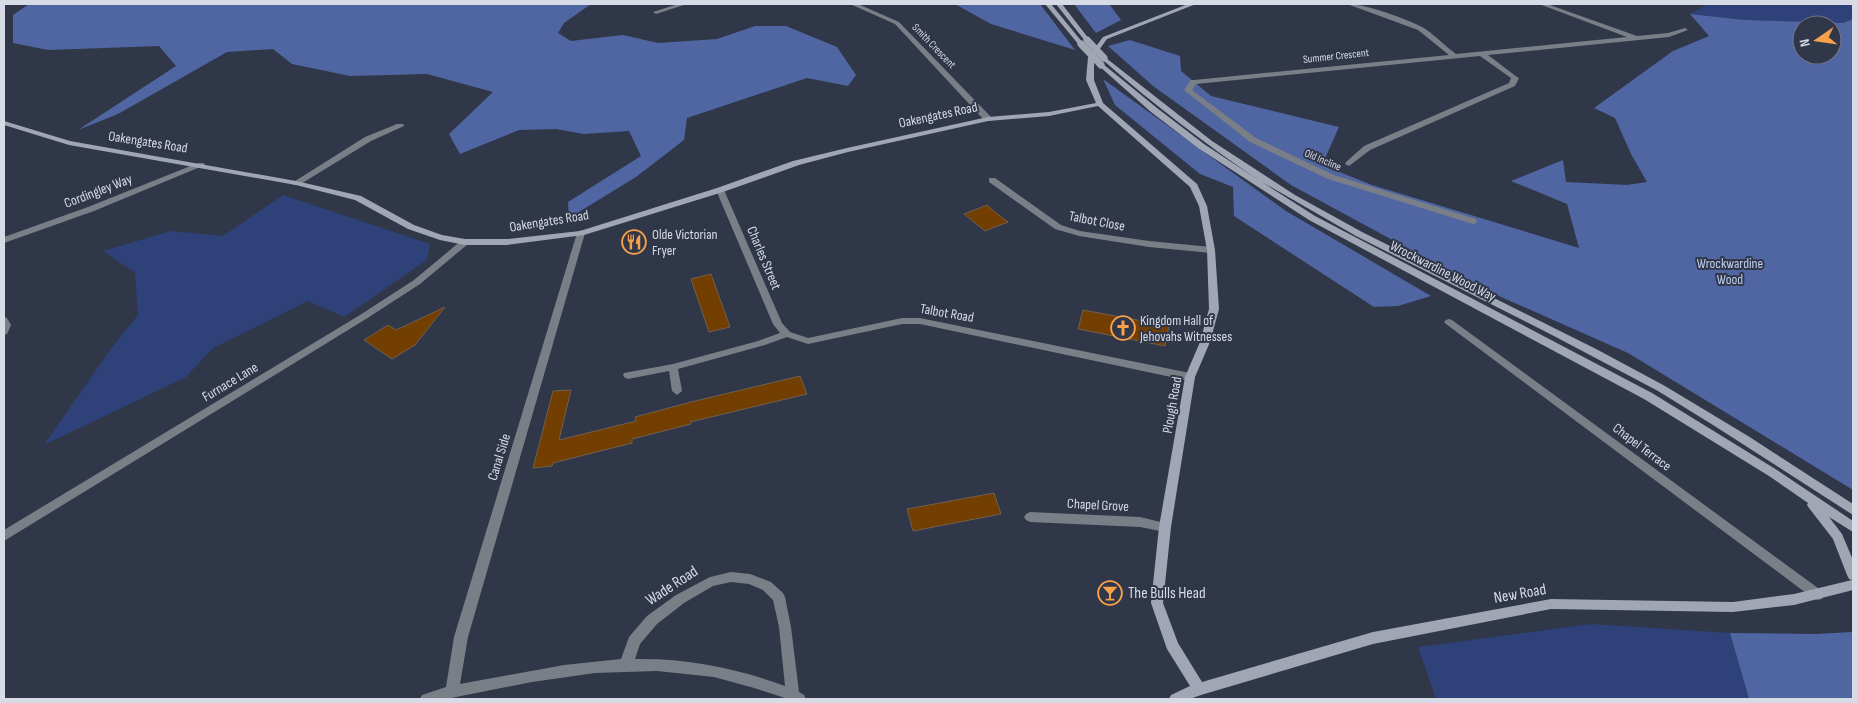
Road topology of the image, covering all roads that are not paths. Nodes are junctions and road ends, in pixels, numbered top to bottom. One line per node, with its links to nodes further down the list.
1 (684, 4): 8 (street)
2 (853, 4): 17 (street, Smith Crescent)
3 (1048, 4): 11 (street, Wrockwardine Wood Way)
4 (1059, 4): 11 (street, Wrockwardine Wood Way)
5 (1193, 4): 16 (street)
6 (1350, 4): 13 (street)
7 (1542, 4): 10 (street)
8 (656, 12)
9 (1685, 30): 10 (street, Summer Crescent)
10 (1636, 39): 12 (street, Summer Crescent)
11 (1084, 42): 14 (street, Wrockwardine Wood Way, bridge)
12 (1481, 54): 13 (street, Summer Crescent); 20 (street)
13 (1454, 56): 15 (street, Summer Crescent)
14 (1103, 62): 38 (street, Wrockwardine Wood Way); 39 (street, Wrockwardine Wood Way)
15 (1194, 82): 25 (street, Old Incline)
16 (1100, 104): 17 (street, Oakengates Road); 29 (street, Plough Road)
17 (988, 119): 24 (street, Oakengates Road)
18 (4, 123): 21 (street, Oakengates Road)
19 (400, 126): 23 (street)
20 (1349, 164)
21 (201, 165): 23 (street, Oakengates Road); 27 (street, Cordingley Way)
22 (992, 180): 29 (street, Talbot Close)
23 (296, 183): 28 (street, Oakengates Road)
24 (720, 190): 26 (street, Oakengates Road); 33 (street, Charles Street)
25 (1473, 220)
26 (582, 232): 28 (street, Oakengates Road); 49 (street, Canal Side)
27 (4, 240)
28 (465, 242): 43 (street, Furnace Lane)
29 (1211, 250): 36 (street, Plough Road)
30 (4, 320): 32 (street)
31 (1449, 322): 46 (street, Chapel Terrace)
32 (4, 332)
33 (787, 334): 34 (street); 36 (street, Talbot Road)
34 (673, 366): 35 (street); 37 (street)
35 (628, 375)
36 (1190, 377): 41 (street, Plough Road)
37 (677, 391)
38 (1804, 494): 42 (street, Wrockwardine Wood Way); 44 (street)
39 (1853, 510)
40 (1030, 517): 41 (street, Chapel Grove)
41 (1165, 527): 48 (street, Plough Road)
42 (1853, 528)
43 (4, 536)
44 (1853, 575)
45 (1853, 585): 46 (street, New Road)
46 (1818, 596): 48 (street, New Road)
47 (626, 665): 49 (street, Wade Road); 50 (street, Wade Road); 50 (street, Wade Road)
48 (1199, 690): 52 (street, New Road)
49 (447, 693): 51 (street, Wade Road)
50 (796, 697)
51 (427, 699)
52 (1176, 699)

